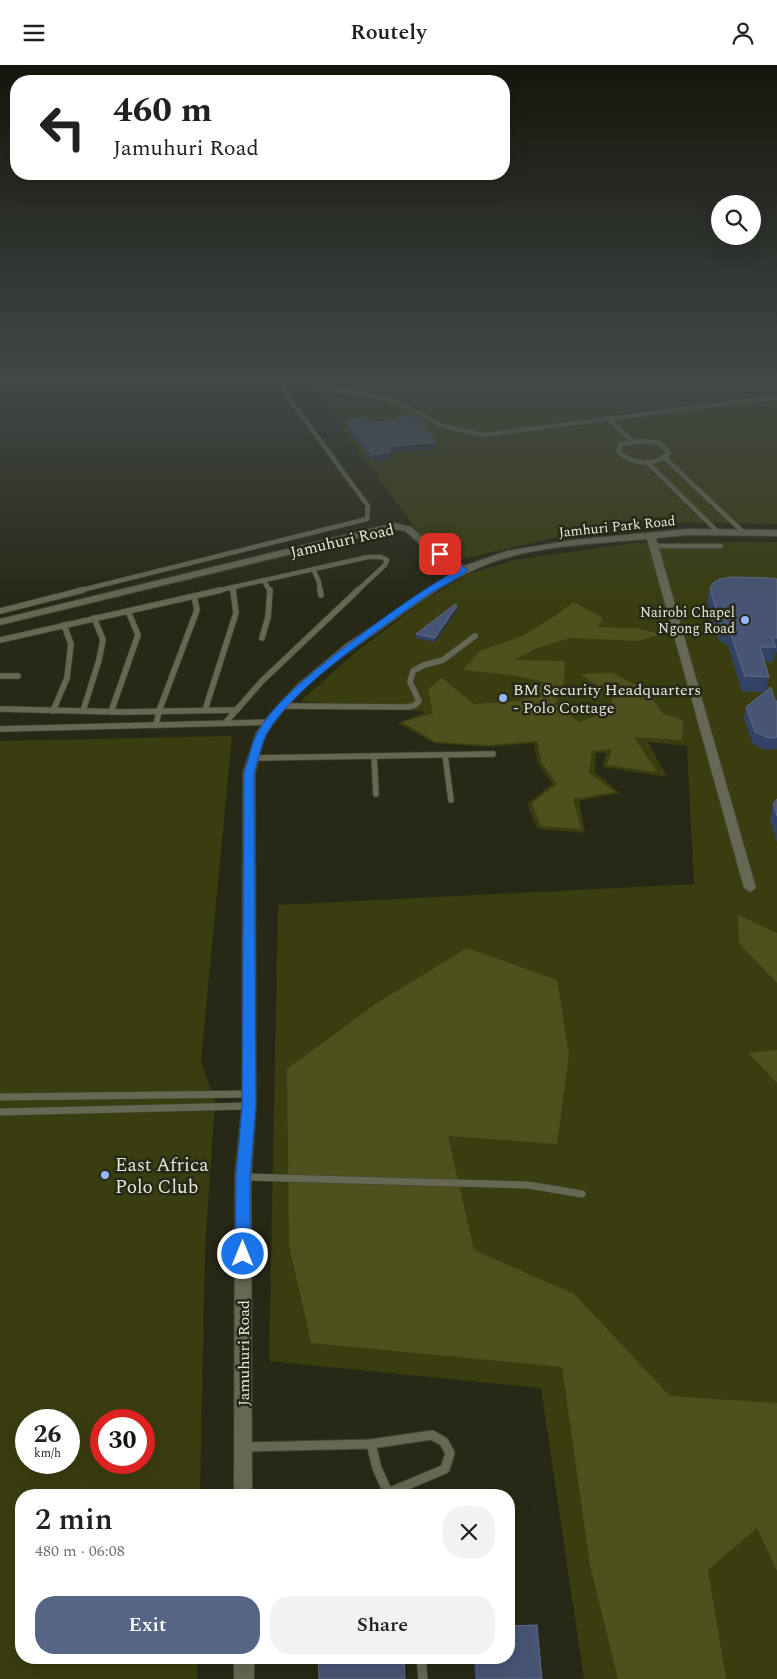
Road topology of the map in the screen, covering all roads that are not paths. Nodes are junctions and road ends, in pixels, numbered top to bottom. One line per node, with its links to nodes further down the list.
1 (331, 455): 16 (lane)
2 (623, 455): 4 (lane)
3 (666, 457): 4 (lane); 6 (lane)
4 (647, 462): 5 (lane)
5 (716, 531): 6 (street, Jamhuri Park Road); 8 (street, Jamhuri Park Road)
6 (743, 532): 7 (street, Jamhuri Park Road)
7 (777, 533)
8 (653, 540): 9 (lane); 11 (street, Jamhuri Park Road); 44 (street)
9 (721, 546)
10 (313, 569): 12 (lane); 14 (lane); 29 (lane)
11 (463, 570): 19 (street, Jamuhuri Road); 26 (street, Jamuhuri Road)
12 (263, 580): 13 (lane); 22 (lane)
13 (233, 587): 15 (lane); 28 (lane)
14 (321, 595)
15 (194, 596): 17 (lane); 33 (lane)
16 (0, 611)
17 (128, 611): 18 (lane); 32 (lane)
18 (94, 618): 20 (lane); 31 (lane)
19 (0, 622)
20 (64, 625): 23 (lane); 30 (lane)
21 (475, 636): 26 (lane)
22 (262, 638)
23 (0, 640)
24 (0, 676): 25 (lane)
25 (18, 676)
26 (283, 706): 34 (street, Jamuhuri Road)
27 (0, 709): 30 (lane)
28 (205, 710): 29 (lane); 33 (lane)
29 (237, 710): 35 (lane)
30 (53, 711): 31 (lane)
31 (82, 711): 32 (lane)
32 (111, 711): 33 (lane)
33 (159, 711): 36 (lane)
34 (272, 722): 35 (lane); 41 (street, Jamuhuri Road)
35 (225, 723): 36 (lane)
36 (156, 725): 37 (lane)
37 (0, 729)
38 (445, 755): 39 (lane); 40 (lane); 43 (lane)
39 (493, 755)
40 (374, 756): 41 (lane); 42 (lane)
41 (253, 758): 46 (street, Jamuhuri Road)
42 (376, 794)
43 (451, 800)
44 (750, 888)
45 (0, 1097): 46 (lane)
46 (249, 1100): 47 (lane); 48 (street, Jamuhuri Road)
47 (0, 1112)
48 (243, 1177): 49 (lane); 51 (street, Jamuhuri Road)
49 (582, 1194)
50 (371, 1444): 51 (lane); 53 (lane); 54 (lane)
51 (243, 1447): 52 (street, Jamuhuri Road)
52 (243, 1489)
53 (387, 1489)
54 (400, 1489)
55 (244, 1664): 57 (street)
56 (422, 1664): 58 (lane)
57 (244, 1679)
58 (423, 1679)

